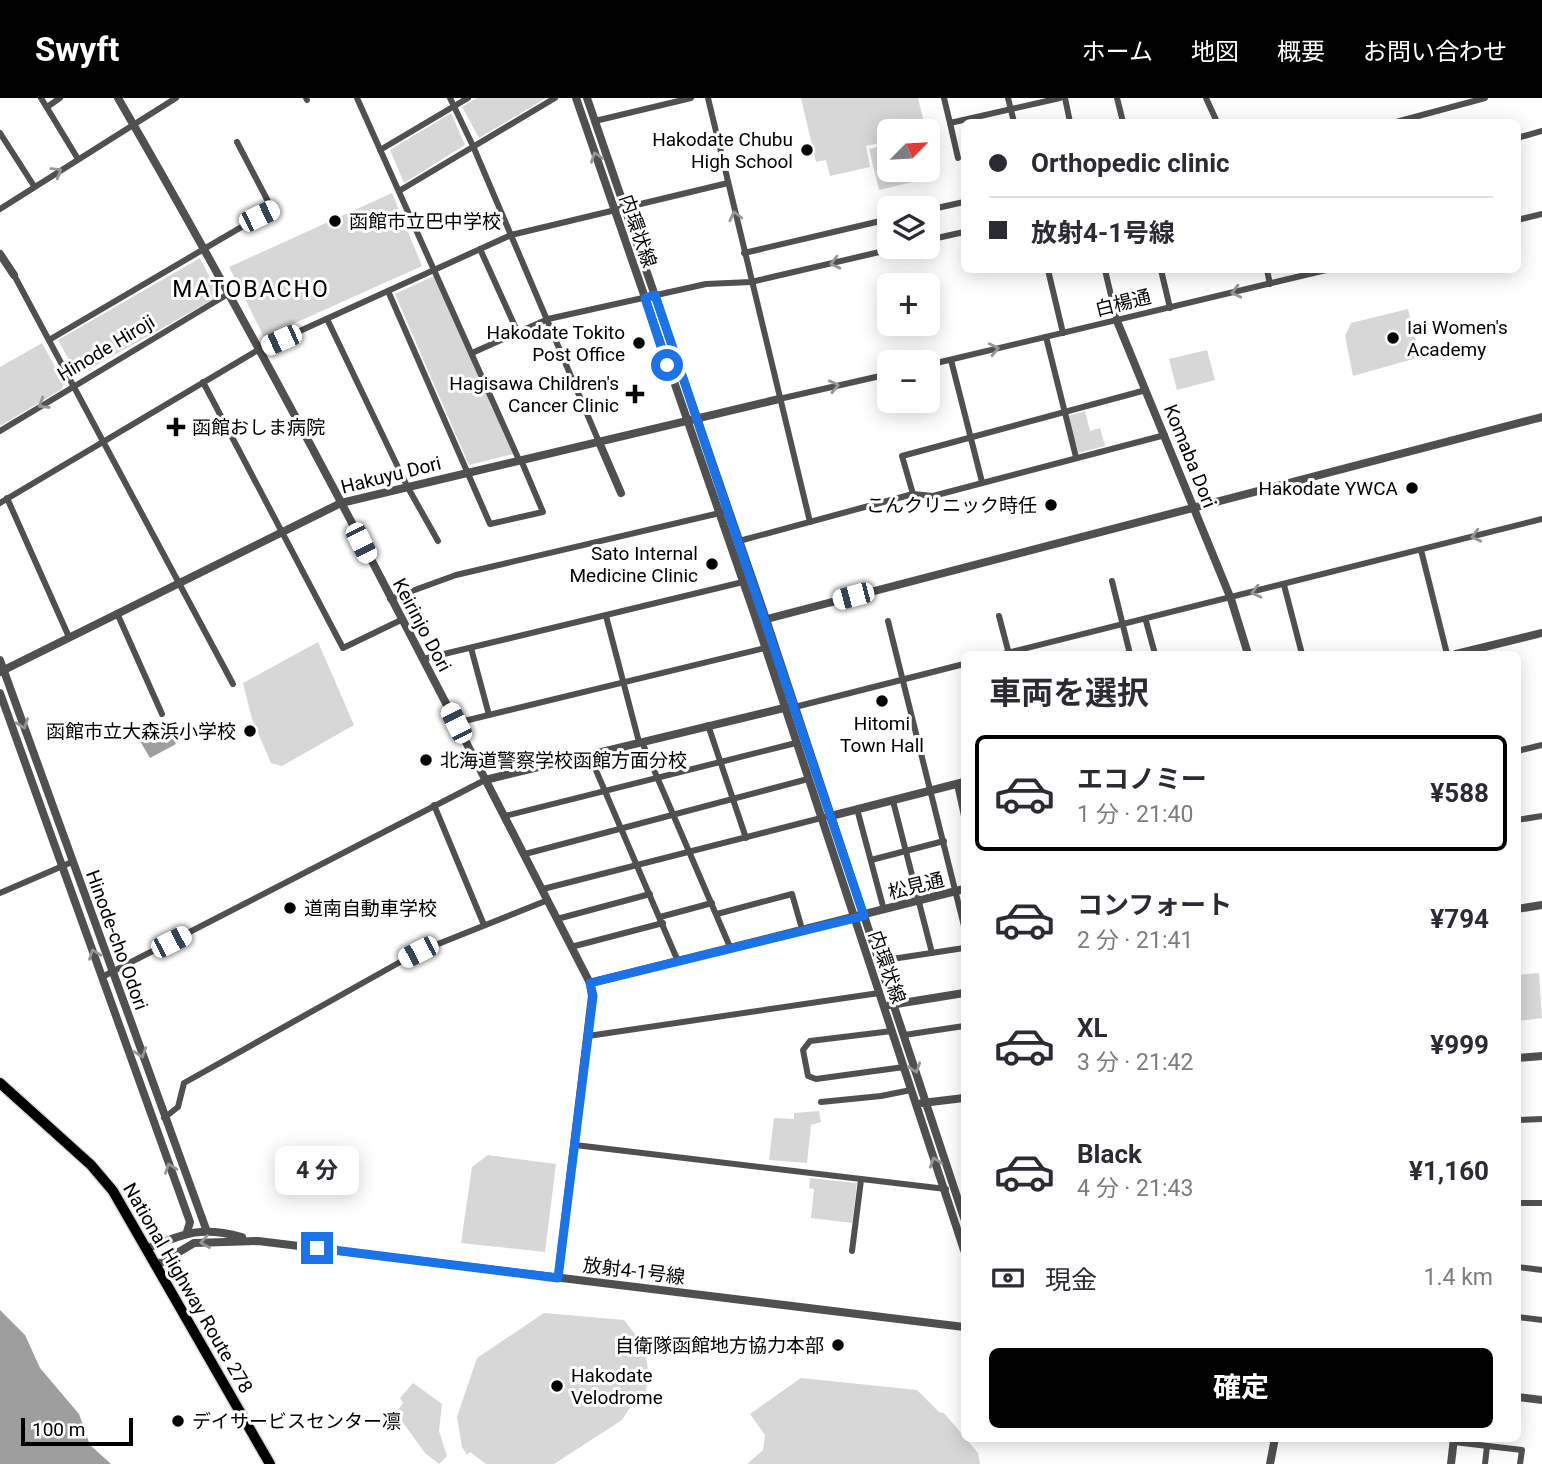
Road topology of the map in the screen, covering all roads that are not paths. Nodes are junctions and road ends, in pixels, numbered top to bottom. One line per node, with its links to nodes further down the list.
1 (41, 98): 20 (street)
2 (60, 98): 20 (street)
3 (118, 98): 31 (street, Keirinjo Dori)
4 (176, 98): 31 (street)
5 (358, 98): 37 (street)
6 (450, 98): 19 (street)
7 (468, 98): 19 (street)
8 (555, 98): 36 (street)
9 (576, 98): 47 (street, 内環状線, one-way to 9)
10 (587, 98): 29 (street)
11 (691, 98): 29 (street)
12 (708, 98): 40 (street)
13 (944, 98): 30 (street)
14 (1009, 98): 21 (street)
15 (1063, 98): 21 (street); 24 (street)
16 (1117, 98): 25 (street)
17 (1206, 98): 26 (street)
18 (1485, 98): 27 (street)
19 (454, 106): 36 (street); 37 (street)
20 (47, 107): 39 (street)
21 (1011, 109): 22 (street); 23 (street)
22 (967, 119)
23 (1013, 119)
24 (1069, 119)
25 (1122, 119)
26 (1216, 119)
27 (1407, 119)
28 (961, 120): 30 (street)
29 (595, 121): 45 (street)
30 (950, 123): 38 (street)
31 (134, 124): 39 (street); 54 (street, Keirinjo Dori)
32 (1542, 131): 34 (street)
33 (0, 133): 41 (street)
34 (1521, 137)
35 (237, 142): 54 (street)
36 (473, 146): 42 (street); 52 (street)
37 (380, 150): 42 (street)
38 (958, 158)
39 (78, 159): 41 (street, one-way to 39)
40 (728, 183): 45 (street); 57 (street, one-way to 40)
41 (34, 187): 46 (street)
42 (399, 191): 59 (street)
43 (961, 203): 44 (street)
44 (940, 207)
45 (625, 208): 47 (street); 70 (street)
46 (0, 209)
47 (614, 210): 52 (street); 71 (street, 内環状線)
48 (1542, 214): 49 (street)
49 (1521, 219)
50 (877, 223): 57 (street)
51 (961, 233): 53 (street)
52 (511, 235): 55 (street); 74 (street)
53 (940, 237)
54 (204, 248): 69 (street, Keirinjo Dori); 79 (street)
55 (480, 249): 59 (street); 76 (street)
56 (877, 252): 66 (street, one-way to 66)
57 (744, 253): 66 (street)
58 (0, 254): 65 (street)
59 (435, 269): 68 (street); 81 (street)
60 (1049, 273): 77 (street)
61 (1106, 273): 75 (street, Komaba Dori)
62 (1162, 273): 72 (street)
63 (1268, 273): 67 (street)
64 (1314, 273): 67 (street, 白楊通)
65 (14, 275): 79 (street)
66 (751, 282): 70 (street); 88 (street)
67 (1270, 284): 72 (street, 白楊通, one-way to 72)
68 (388, 291): 73 (street); 100 (street)
69 (228, 294): 80 (street, Keirinjo Dori); 86 (street, Hinode Hiroji)
70 (655, 295): 71 (street); 91 (street)
71 (645, 298): 74 (street); 92 (street, 内環状線)
72 (1170, 308): 75 (street, 白楊通)
73 (327, 319): 80 (street); 102 (street)
74 (548, 319): 76 (street); 97 (street)
75 (1117, 321): 77 (street, 白楊通); 87 (street, Komaba Dori)
76 (518, 332): 81 (street)
77 (1063, 333): 78 (street, 白楊通)
78 (1046, 337): 82 (street, 白楊通, one-way to 78); 89 (street)
79 (49, 340): 86 (street)
80 (258, 350): 85 (street); 107 (street, Keirinjo Dori)
81 (472, 353): 99 (street)
82 (951, 360): 83 (street, 白楊通); 95 (street)
83 (940, 362)
84 (877, 377): 88 (street, one-way to 84)
85 (203, 382): 96 (street); 113 (street)
86 (74, 385): 93 (street, Hinode Hiroji, one-way to 93); 96 (street)
87 (1146, 390): 89 (street); 94 (street, Komaba Dori)
88 (779, 399): 91 (street, Hakuyu Dori); 112 (street)
89 (1064, 412): 95 (street); 98 (street)
90 (1542, 416): 108 (street)
91 (697, 418): 92 (street, Hakuyu Dori); 109 (street)
92 (686, 421): 97 (street, Hakuyu Dori); 110 (street, 内環状線)
93 (0, 430)
94 (1165, 435): 98 (street); 108 (street, Komaba Dori)
95 (970, 438): 101 (street); 104 (street)
96 (103, 442): 105 (street); 119 (street)
97 (599, 442): 99 (street, Hakuyu Dori); 103 (street)
98 (1076, 457): 101 (street)
99 (520, 460): 100 (street, Hakuyu Dori); 100 (street)
100 (467, 473): 102 (street, Hakuyu Dori)
101 (982, 482): 104 (street)
102 (407, 486): 107 (street, Hakuyu Dori); 114 (street)
103 (621, 493)
104 (913, 494): 112 (street)
105 (8, 498): 106 (street); 133 (street)
106 (0, 503)
107 (341, 503): 113 (street, Hakuyu Dori); 122 (street, Keirinjo Dori)
108 (1194, 506): 121 (street, Komaba Dori); 126 (street)
109 (729, 511): 110 (street); 115 (street)
110 (719, 513): 118 (street, 内環状線); 122 (street)
111 (1542, 519): 116 (street, one-way to 116)
112 (810, 522): 115 (street)
113 (283, 531): 119 (street, Hakuyu Dori); 127 (street)
114 (438, 541)
115 (739, 541): 126 (street)
116 (1421, 550): 120 (street); 142 (street)
117 (1112, 581): 131 (street)
118 (743, 582): 124 (street); 130 (street, 内環状線)
119 (178, 583): 123 (street, Hakuyu Dori); 150 (street)
120 (1284, 585): 121 (street, one-way to 121); 141 (street)
121 (1231, 598): 129 (street); 140 (street, Komaba Dori)
122 (390, 599): 127 (street, Keirinjo Dori)
123 (117, 613): 133 (street, Hakuyu Dori); 154 (street)
124 (606, 616): 134 (street); 149 (street)
125 (999, 616): 136 (street)
126 (766, 619): 130 (street); 152 (street)
127 (401, 620): 144 (street, Keirinjo Dori)
128 (888, 621): 148 (street)
129 (1146, 621): 131 (street); 139 (street)
130 (756, 622): 135 (street, 内環状線)
131 (1123, 623): 137 (street); 138 (street)
132 (1542, 633): 143 (street)
133 (69, 637): 147 (street, Hakuyu Dori)
134 (471, 648): 144 (street); 155 (street)
135 (765, 648): 149 (street); 153 (street, 内環状線)
136 (1006, 651)
137 (1018, 651)
138 (1129, 651)
139 (1154, 651)
140 (1247, 651)
141 (1301, 651)
142 (1446, 651)
143 (1469, 651)
144 (423, 659): 156 (street, Keirinjo Dori)
145 (0, 660): 147 (street, Hinode-cho Odori)
146 (961, 665): 148 (street)
147 (2, 671): 187 (street, Hinode-cho Odori, one-way to 187)
148 (902, 680): 152 (street); 169 (street)
149 (621, 682): 155 (street); 158 (street)
150 (233, 684)
151 (0, 693): 189 (street, Hinode-cho Odori)
152 (795, 707): 153 (street); 176 (street)
153 (784, 708): 157 (street); 159 (street, 内環状線)
154 (162, 714)
155 (489, 715): 156 (street)
156 (456, 723): 166 (street, Keirinjo Dori)
157 (708, 725): 158 (street); 163 (street)
158 (640, 742): 162 (street); 164 (street)
159 (796, 743): 163 (street); 165 (street, 内環状線)
160 (1542, 745): 161 (street)
161 (1521, 750)
162 (589, 754): 166 (street); 168 (street)
163 (721, 763): 164 (street); 170 (street)
164 (657, 779): 168 (street); 174 (street)
165 (808, 779): 170 (street); 178 (street, 内環状線)
166 (485, 780): 172 (street); 175 (street, Keirinjo Dori)
167 (960, 783): 169 (street)
168 (604, 790): 175 (street); 180 (street)
169 (932, 791): 171 (street); 182 (street)
170 (733, 799): 174 (street); 181 (street)
171 (893, 801): 173 (street); 183 (street)
172 (434, 805): 205 (street); 213 (street)
173 (858, 809): 176 (street); 186 (street)
174 (672, 814): 180 (street); 184 (street)
175 (505, 816): 185 (street, Keirinjo Dori)
176 (831, 816): 178 (street); 201 (street)
177 (1542, 816): 179 (street)
178 (821, 818): 181 (street); 202 (street, 内環状線)
179 (1521, 819)
180 (620, 827): 185 (street); 188 (street)
181 (746, 838): 184 (street)
182 (944, 841): 183 (street); 191 (street)
183 (907, 851): 186 (street); 195 (street)
184 (689, 852): 188 (street); 196 (street)
185 (525, 854): 190 (street, Keirinjo Dori)
186 (871, 860): 199 (street)
187 (72, 862): 189 (street); 213 (street, Hinode-cho Odori)
188 (637, 866): 190 (street); 193 (street)
189 (62, 867): 192 (street); 214 (street, Hinode-cho Odori, one-way to 189)
190 (543, 889): 194 (street, Keirinjo Dori)
191 (960, 890): 195 (street, 松見通)
192 (0, 892)
193 (650, 894): 203 (street); 204 (street)
194 (548, 900): 203 (street, Keirinjo Dori); 205 (street)
195 (920, 901): 199 (street, 松見通); 210 (street)
196 (712, 903): 200 (street); 204 (street)
197 (1542, 905): 198 (street)
198 (1521, 908)
199 (884, 910): 201 (street, 松見通)
200 (717, 914): 206 (street); 208 (street)
201 (864, 916): 202 (street, 松見通); 212 (street)
202 (854, 918): 206 (street, 松見通); 216 (street, 内環状線)
203 (557, 919): 207 (street, Keirinjo Dori)
204 (662, 920): 207 (street); 211 (street)
205 (484, 925): 233 (street)
206 (802, 929): 208 (street, 松見通)
207 (571, 947): 215 (street, Keirinjo Dori)
208 (730, 947): 211 (street, 松見通)
209 (961, 948): 210 (street)
210 (932, 953): 212 (street)
211 (677, 959): 215 (street, 松見通)
212 (879, 961): 218 (street)
213 (112, 973): 214 (street); 233 (street, Hinode-cho Odori, one-way to 233)
214 (102, 977): 243 (street, Hinode-cho Odori, one-way to 214)
215 (590, 983): 223 (street, Keirinjo Dori)
216 (879, 993): 219 (street, 内環状線); 223 (street)
217 (961, 993): 218 (street)
218 (893, 1004): 219 (street); 222 (street)
219 (883, 1006): 221 (street, 内環状線)
220 (961, 1027): 222 (street)
221 (892, 1031): 226 (street, 内環状線); 226 (street)
222 (904, 1035): 230 (street, one-way to 230)
223 (588, 1036): 236 (street, Keirinjo Dori)
224 (1542, 1056): 225 (street)
225 (1521, 1058)
226 (904, 1068): 228 (street, 内環状線)
227 (0, 1083): 246 (highway, National Highway Route 278)
228 (911, 1090): 231 (street); 232 (street, 内環状線)
229 (961, 1098): 230 (street)
230 (926, 1101): 232 (street); 239 (street)
231 (821, 1102)
232 (916, 1105): 238 (street, 内環状線, one-way to 232)
233 (164, 1118): 242 (street, Hinode-cho Odori)
234 (1542, 1119): 235 (street)
235 (1521, 1120)
236 (575, 1145): 237 (street); 251 (street, Keirinjo Dori)
237 (861, 1180): 238 (street); 247 (street)
238 (944, 1189): 239 (street); 245 (street, 内環状線)
239 (959, 1196)
240 (1521, 1203): 241 (street)
241 (1542, 1203)
242 (206, 1229): 243 (street, 放射4-1号線); 244 (street, 放射4-1号線)
243 (187, 1233): 246 (street, 放射4-1号線)
244 (258, 1241): 248 (street, 放射4-1号線, one-way to 248); 251 (street, 放射4-1号線)
245 (961, 1241)
246 (148, 1248): 248 (highway, National Highway Route 278)
247 (852, 1251)
248 (157, 1265): 261 (highway, National Highway Route 278)
249 (1521, 1267): 250 (street)
250 (1542, 1270)
251 (558, 1278): 254 (street, 放射4-1号線)
252 (1521, 1317): 253 (street)
253 (1542, 1320)
254 (961, 1327)
255 (1521, 1398): 256 (street)
256 (1542, 1401)
257 (1274, 1442): 262 (street)
258 (1454, 1442): 263 (street)
259 (1465, 1442): 260 (street)
260 (1487, 1446): 264 (street); 265 (street)
261 (270, 1464)
262 (1270, 1464)
263 (1451, 1464)
264 (1485, 1464)
265 (1520, 1464)

